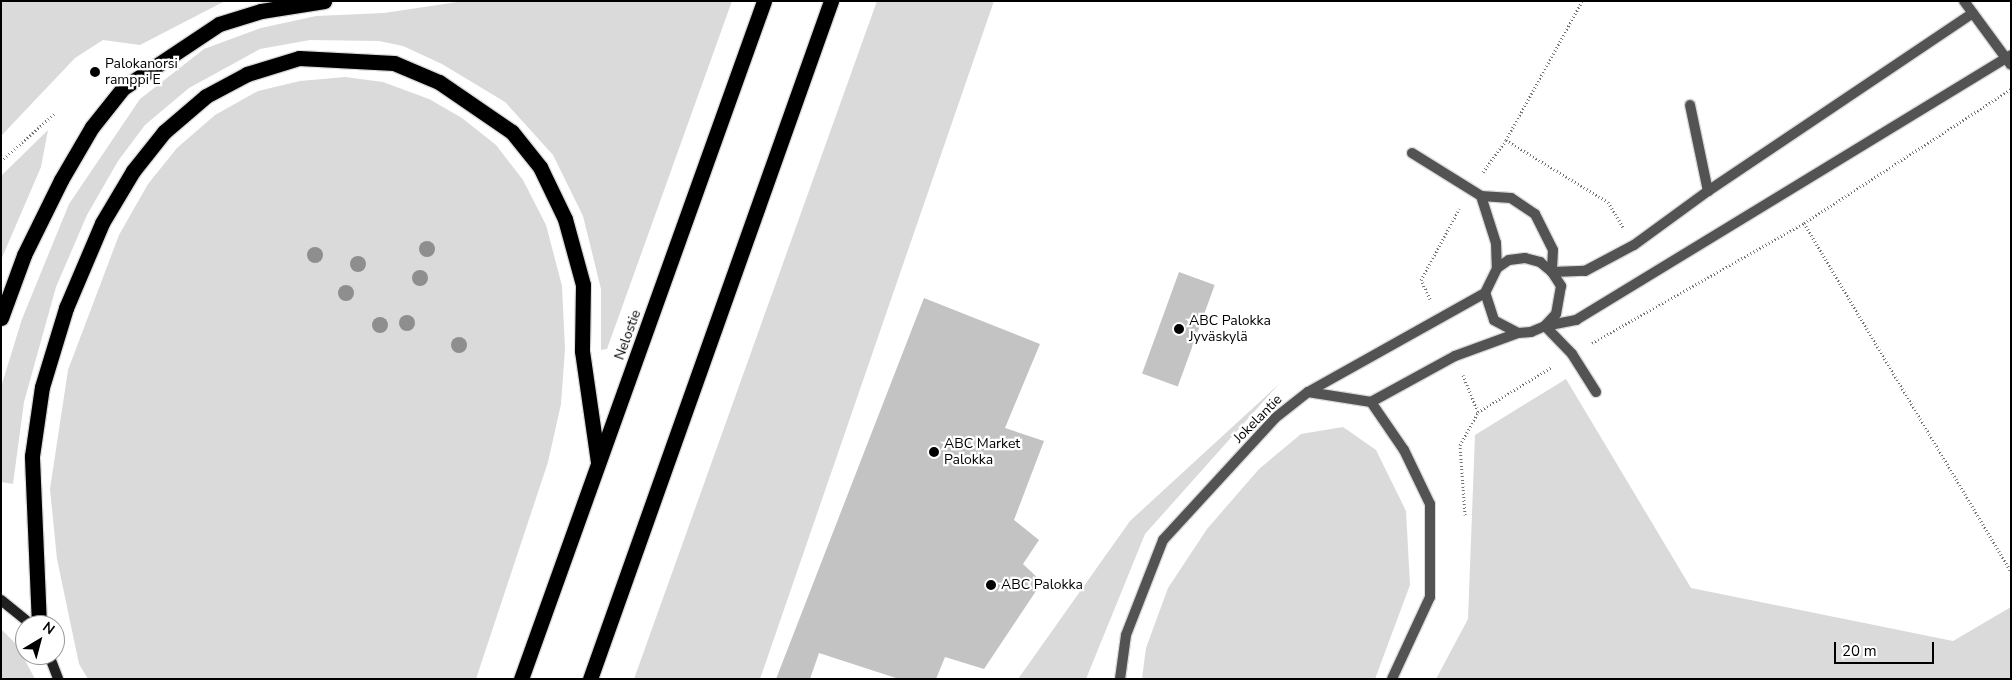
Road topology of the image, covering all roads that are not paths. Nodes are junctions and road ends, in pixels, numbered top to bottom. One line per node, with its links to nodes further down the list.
1 (324, 1): 14 (highway)
2 (764, 1): 20 (highway, Nelostie)
3 (831, 1): 27 (highway)
4 (1964, 1): 5 (street)
5 (1973, 13): 6 (street); 9 (street)
6 (2009, 59): 15 (street)
7 (1690, 105): 9 (street)
8 (1412, 153): 10 (street)
9 (1708, 191): 12 (street)
10 (1481, 196): 11 (street); 12 (street)
11 (1497, 268): 12 (street); 13 (street)
12 (1552, 272): 15 (street)
13 (1485, 293): 16 (street); 17 (street, Jokelantie)
14 (1, 318)
15 (1545, 326): 16 (street); 18 (street)
16 (1518, 332): 19 (street)
17 (1308, 392): 19 (street); 28 (street, Jokelantie)
18 (1596, 392)
19 (1370, 402): 29 (street)
20 (598, 462): 23 (highway); 26 (highway, Nelostie)
21 (1, 600): 22 (main road)
22 (20, 615)
23 (39, 615)
24 (53, 665): 25 (main road)
25 (59, 678)
26 (521, 679)
27 (590, 679)
28 (1120, 679)
29 (1392, 679)

